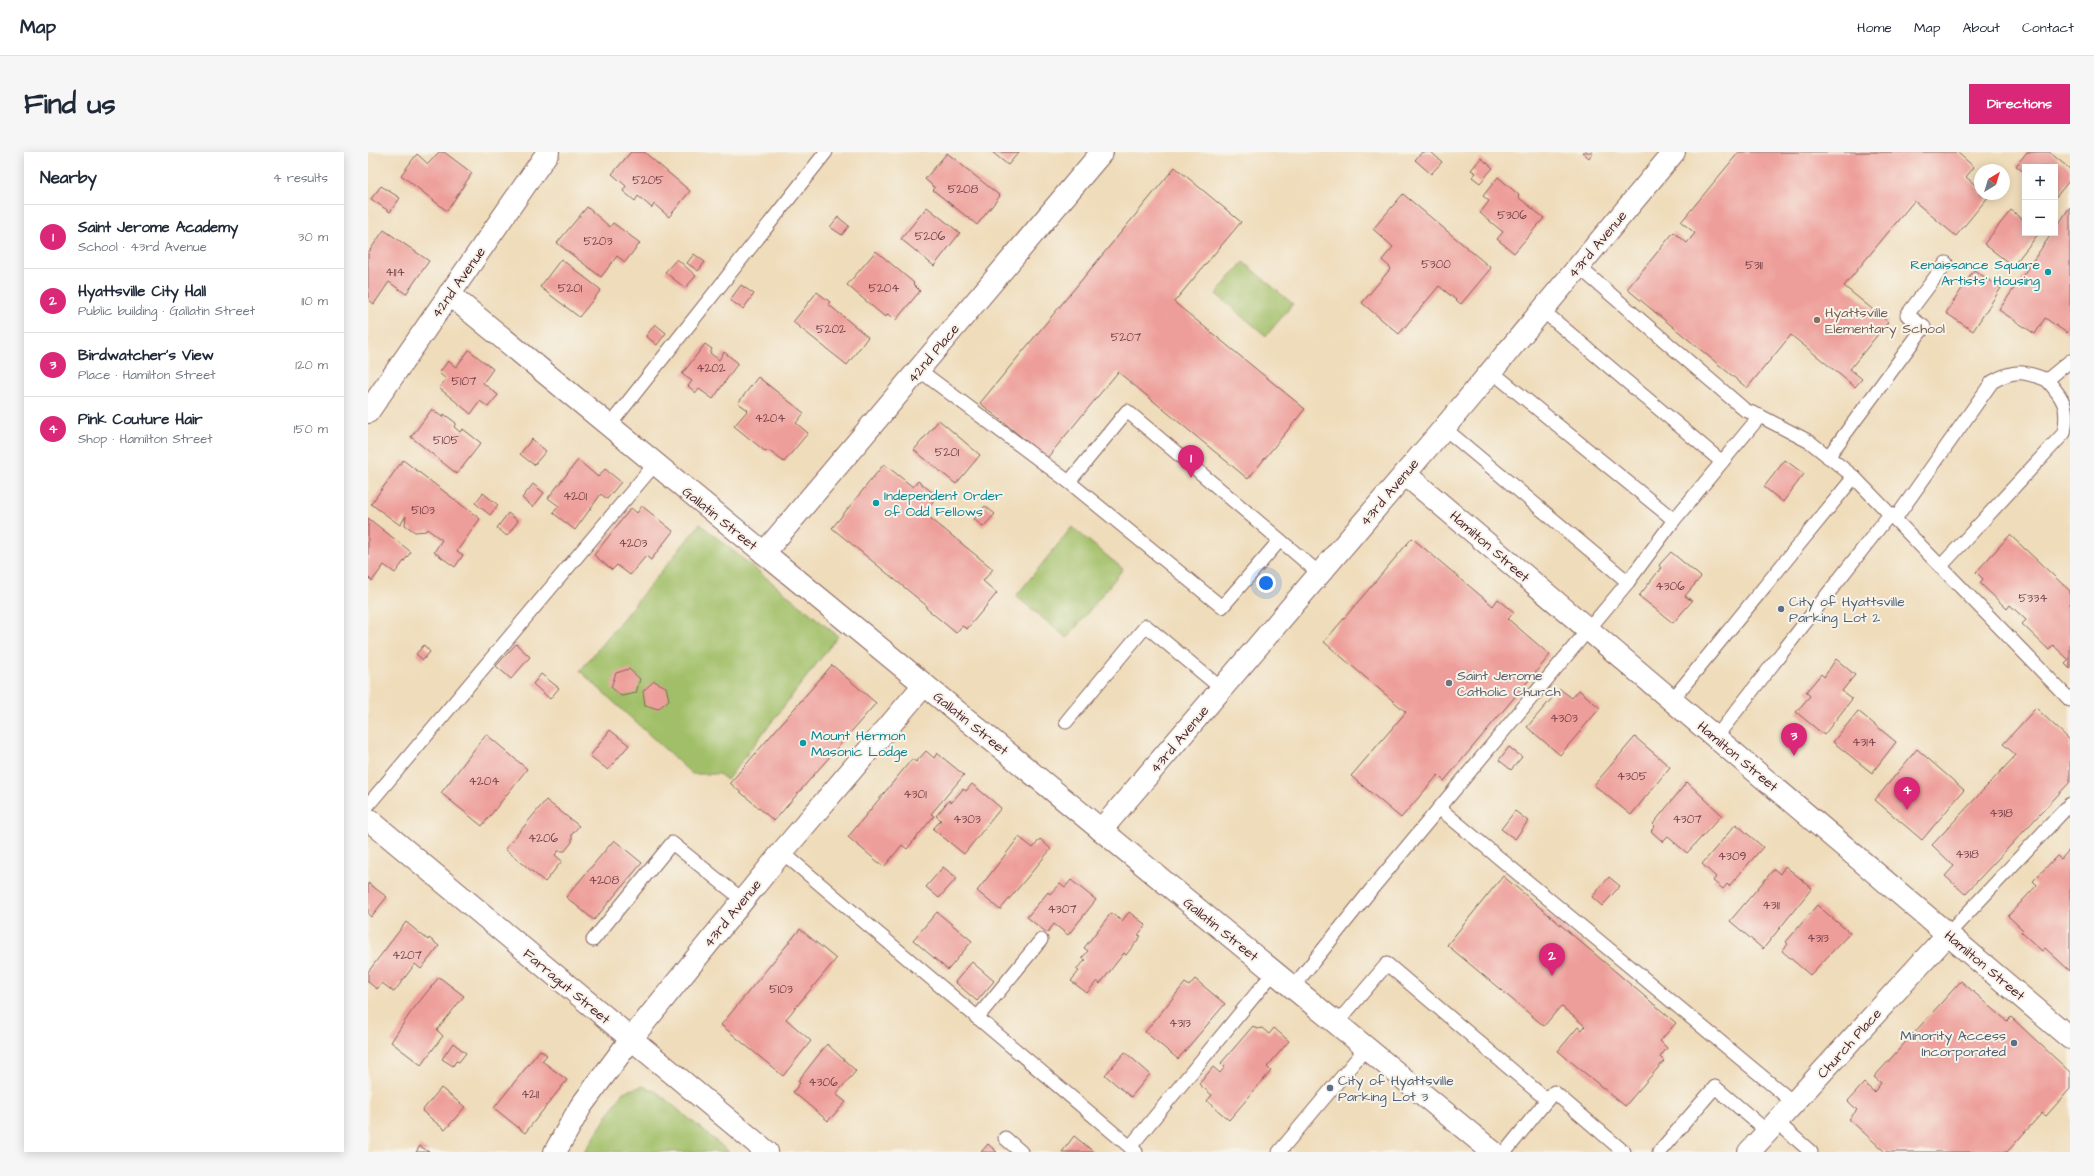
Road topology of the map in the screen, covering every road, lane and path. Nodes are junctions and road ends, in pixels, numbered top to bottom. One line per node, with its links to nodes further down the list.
1 (548, 152): 7 (street, 42nd Avenue)
2 (826, 152): 15 (lane)
3 (1102, 152): 10 (street, 42nd Place)
4 (1674, 152): 6 (street, 43rd Avenue)
5 (1946, 263): 17 (lane)
6 (1579, 267): 8 (street, 43rd Avenue); 14 (lane)
7 (449, 294): 13 (street, 42nd Avenue); 15 (street, Gallatin Street)
8 (1542, 310): 11 (street, 43rd Avenue); 18 (lane)
9 (2070, 361): 12 (lane)
10 (918, 370): 22 (lane); 26 (street, 42nd Place)
11 (1491, 371): 16 (street, 43rd Avenue); 24 (lane)
12 (2047, 380): 23 (lane); 27 (lane)
13 (371, 400)
14 (1760, 416): 17 (lane); 18 (lane)
15 (608, 426): 19 (street, Gallatin Street)
16 (1444, 428): 20 (street, 43rd Avenue); 29 (lane)
17 (1828, 457): 21 (lane)
18 (1722, 462): 24 (lane)
19 (655, 464): 26 (street, Gallatin Street); 39 (lane)
20 (1405, 474): 28 (street, 43rd Avenue); 30 (street, Hamilton Street)
21 (1854, 477): 23 (lane); 33 (lane)
22 (1069, 482): 25 (lane); 25 (lane)
23 (1892, 517): 27 (lane); 36 (lane)
24 (1674, 520): 29 (lane)
25 (1280, 540): 28 (lane)
26 (764, 553): 31 (street, Gallatin Street)
27 (1941, 566): 34 (lane)
28 (1320, 574): 32 (street, 43rd Avenue)
29 (1628, 582): 30 (lane)
30 (1588, 630): 33 (street, Hamilton Street); 38 (lane)
31 (924, 685): 40 (street, Gallatin Street); 41 (street, 43rd Avenue)
32 (1222, 689): 35 (lane); 40 (street, 43rd Avenue)
33 (1672, 700): 36 (street, Hamilton Street)
34 (2070, 700)
35 (1066, 722)
36 (1716, 737): 43 (street, Hamilton Street)
37 (2070, 804): 43 (lane)
38 (1439, 808): 47 (lane); 54 (lane)
39 (368, 816): 51 (street, Farragut Street)
40 (1101, 830): 46 (street, Gallatin Street)
41 (782, 852): 42 (street, 43rd Avenue); 48 (lane)
42 (742, 900): 44 (lane); 51 (street, 43rd Avenue)
43 (1948, 934): 50 (street, Hamilton Street); 54 (street, Church Place)
44 (593, 940)
45 (1041, 940): 48 (lane)
46 (1274, 972): 47 (street, Gallatin Street); 57 (lane)
47 (1293, 988): 49 (street, Gallatin Street)
48 (977, 1018): 57 (lane)
49 (1337, 1023): 52 (street, Gallatin Street); 53 (lane)
50 (2070, 1038)
51 (631, 1039): 58 (street, 43rd Avenue); 59 (street, Farragut Street)
52 (1366, 1048): 61 (lane); 62 (street, Gallatin Street)
53 (1547, 1100): 63 (lane); 64 (lane)
54 (1794, 1103): 55 (street, Church Place)
55 (1773, 1127): 65 (lane); 66 (street, Church Place); 67 (lane)
56 (1006, 1138): 60 (lane)
57 (1133, 1150)
58 (555, 1152)
59 (766, 1152)
60 (1020, 1152)
61 (1279, 1152)
62 (1493, 1152)
63 (1505, 1152)
64 (1624, 1152)
65 (1659, 1152)
66 (1749, 1152)
67 (1811, 1152)

